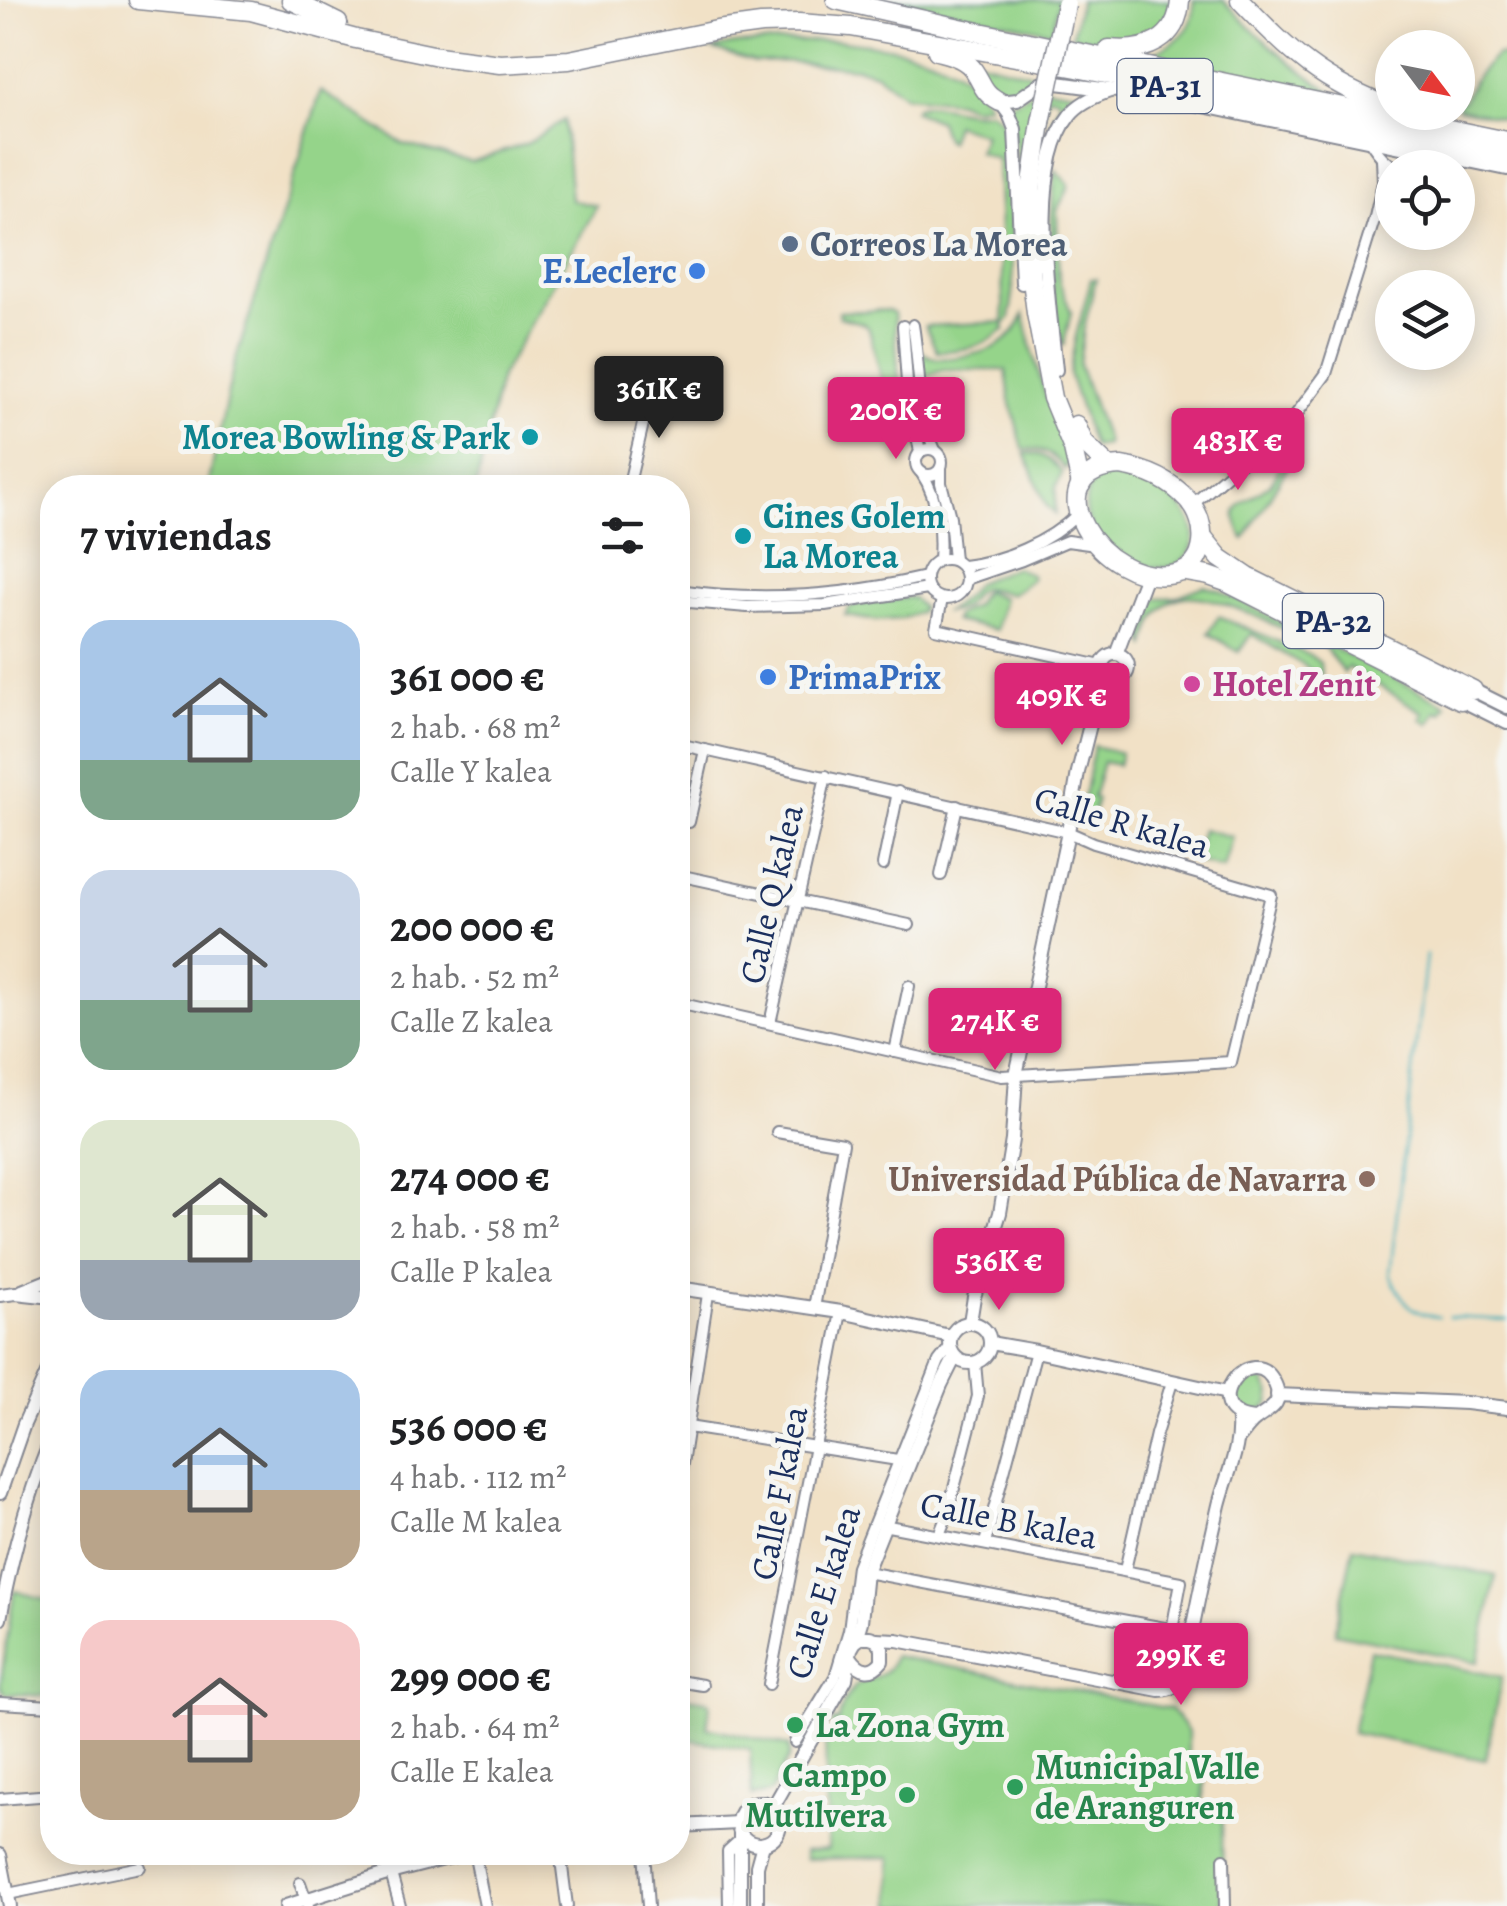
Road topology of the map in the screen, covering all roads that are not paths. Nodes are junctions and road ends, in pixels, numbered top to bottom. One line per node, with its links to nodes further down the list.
1 (138, 0): 9 (highway)
2 (291, 0): 9 (highway, PA-31)
3 (836, 0): 8 (highway, PA-31)
4 (1180, 0): 8 (highway)
5 (1240, 0): 12 (highway)
6 (1069, 3): 13 (highway, bridge)
7 (820, 24): 9 (highway, PA-31); 11 (highway); 20 (highway, PA-31)
8 (960, 28): 15 (highway, PA-31)
9 (389, 45)
10 (1112, 90): 11 (street); 16 (street); 25 (street)
11 (1000, 102): 24 (street)
12 (1375, 102)
13 (1044, 122): 25 (highway); 27 (highway)
14 (1459, 130): 15 (highway)
15 (1465, 132): 17 (highway, PA-31)
16 (1370, 141): 18 (street); 19 (street)
17 (1507, 141)
18 (1376, 150)
19 (1415, 150)
20 (1507, 157)
21 (1475, 163): 22 (street)
22 (1507, 170)
23 (1375, 221): 28 (street)
24 (1022, 284): 27 (highway)
25 (1056, 370): 32 (highway)
26 (652, 385): 35 (street)
27 (1052, 398): 36 (highway)
28 (1285, 434): 29 (street); 29 (street)
29 (1266, 449): 37 (street)
30 (935, 450): 31 (street); 31 (street); 33 (street)
31 (920, 452): 34 (street)
32 (1109, 467): 36 (highway); 37 (highway)
33 (941, 468): 34 (street); 42 (street)
34 (921, 472): 41 (street)
35 (631, 475)
36 (1081, 485): 38 (highway)
37 (1192, 504): 39 (highway, PA-32)
38 (1078, 514): 40 (highway); 42 (street)
39 (1203, 536): 43 (highway); 52 (highway, PA-32 / PA-32)
40 (1096, 544): 44 (highway); 45 (street)
41 (939, 560): 42 (street); 46 (street)
42 (958, 563): 45 (street)
43 (1186, 572): 44 (highway); 52 (highway, PA-32)
44 (1146, 575): 50 (street)
45 (966, 579): 48 (street)
46 (926, 583): 47 (street); 48 (street); 49 (street)
47 (690, 591)
48 (942, 599): 51 (street)
49 (690, 602)
50 (1116, 654): 51 (street); 51 (street)
51 (1104, 672): 61 (street)
52 (1467, 695): 53 (street); 54 (street)
53 (1507, 707)
54 (1507, 723)
55 (690, 747): 56 (street, Calle R kalea)
56 (705, 750): 57 (street, Calle R kalea); 60 (street)
57 (826, 776): 58 (street, Calle R kalea); 65 (street, Calle Q kalea)
58 (898, 792): 59 (street, Calle R kalea); 62 (street)
59 (957, 806): 61 (street, Calle R kalea); 63 (street)
60 (690, 818)
61 (1068, 832): 71 (street); 71 (street, Calle R kalea)
62 (883, 865)
63 (942, 875)
64 (690, 877): 65 (street)
65 (798, 901): 66 (street); 69 (street, Calle Q kalea)
66 (909, 925)
67 (909, 986): 70 (street)
68 (690, 1006): 69 (street)
69 (770, 1024): 70 (street)
70 (895, 1052): 71 (street)
71 (1016, 1074): 81 (street)
72 (777, 1132): 79 (street)
73 (40, 1284): 75 (street)
74 (690, 1290): 76 (street)
75 (16, 1293): 77 (street); 78 (street)
76 (708, 1294): 79 (street); 91 (street)
77 (0, 1295)
78 (40, 1296)
79 (814, 1308): 80 (street)
80 (841, 1312): 83 (street); 96 (street, Calle F kalea)
81 (970, 1322): 82 (street); 83 (street)
82 (990, 1344): 84 (street); 85 (street)
83 (952, 1347): 85 (street); 97 (street)
84 (1036, 1351): 86 (street); 101 (street)
85 (975, 1363): 100 (street)
86 (1172, 1382): 88 (street); 105 (street, Calle B kalea)
87 (40, 1389): 99 (street)
88 (1227, 1392): 89 (street); 92 (street)
89 (1277, 1395): 90 (street); 93 (street)
90 (1507, 1408)
91 (690, 1413)
92 (1237, 1414): 93 (street); 95 (street)
93 (1255, 1419): 95 (street)
94 (690, 1426): 96 (street)
95 (1238, 1440): 110 (street, Calle E kalea)
96 (816, 1446): 97 (street); 119 (street, Calle F kalea)
97 (904, 1461): 102 (street); 123 (street, Calle E kalea)
98 (40, 1468): 107 (street)
99 (0, 1493)
100 (947, 1515): 101 (street); 103 (street)
101 (991, 1523): 104 (street)
102 (883, 1524): 103 (street, Calle B kalea); 106 (street)
103 (939, 1535): 104 (street, Calle B kalea)
104 (986, 1543): 105 (street, Calle B kalea)
105 (1125, 1570): 109 (street, Calle B kalea)
106 (866, 1572): 108 (street); 109 (street, Calle E kalea)
107 (0, 1619)
108 (861, 1622): 111 (street); 112 (street)
109 (1172, 1630): 110 (street, Calle E kalea)
110 (1191, 1633): 113 (street, Calle E kalea)
111 (873, 1638): 112 (street); 113 (street, Calle E kalea); 114 (street)
112 (855, 1642): 115 (street)
113 (912, 1643): 114 (street)
114 (884, 1654): 116 (street)
115 (851, 1658): 116 (street); 117 (street)
116 (862, 1669): 117 (street)
117 (846, 1679): 126 (street)
118 (690, 1683): 120 (street)
119 (769, 1684)
120 (702, 1685)
121 (0, 1703): 122 (street)
122 (40, 1705)
123 (796, 1742)
124 (40, 1796): 125 (street)
125 (0, 1799)
126 (773, 1807): 128 (street); 129 (street)
127 (690, 1827): 128 (street)
128 (739, 1832): 129 (street); 147 (street); 148 (street)
129 (763, 1844): 149 (street)
130 (0, 1855): 140 (street)
131 (1224, 1858): 150 (street)
132 (388, 1865): 138 (street)
133 (422, 1865): 138 (street)
134 (476, 1865): 144 (street)
135 (562, 1865): 145 (street)
136 (645, 1865): 146 (street)
137 (140, 1867): 140 (street)
138 (390, 1873): 141 (street); 143 (street)
139 (300, 1883): 141 (street)
140 (9, 1900)
141 (307, 1903): 142 (street)
142 (286, 1906)
143 (400, 1906)
144 (485, 1906)
145 (567, 1906)
146 (648, 1906)
147 (729, 1906)
148 (740, 1906)
149 (757, 1906)
150 (1225, 1906)

